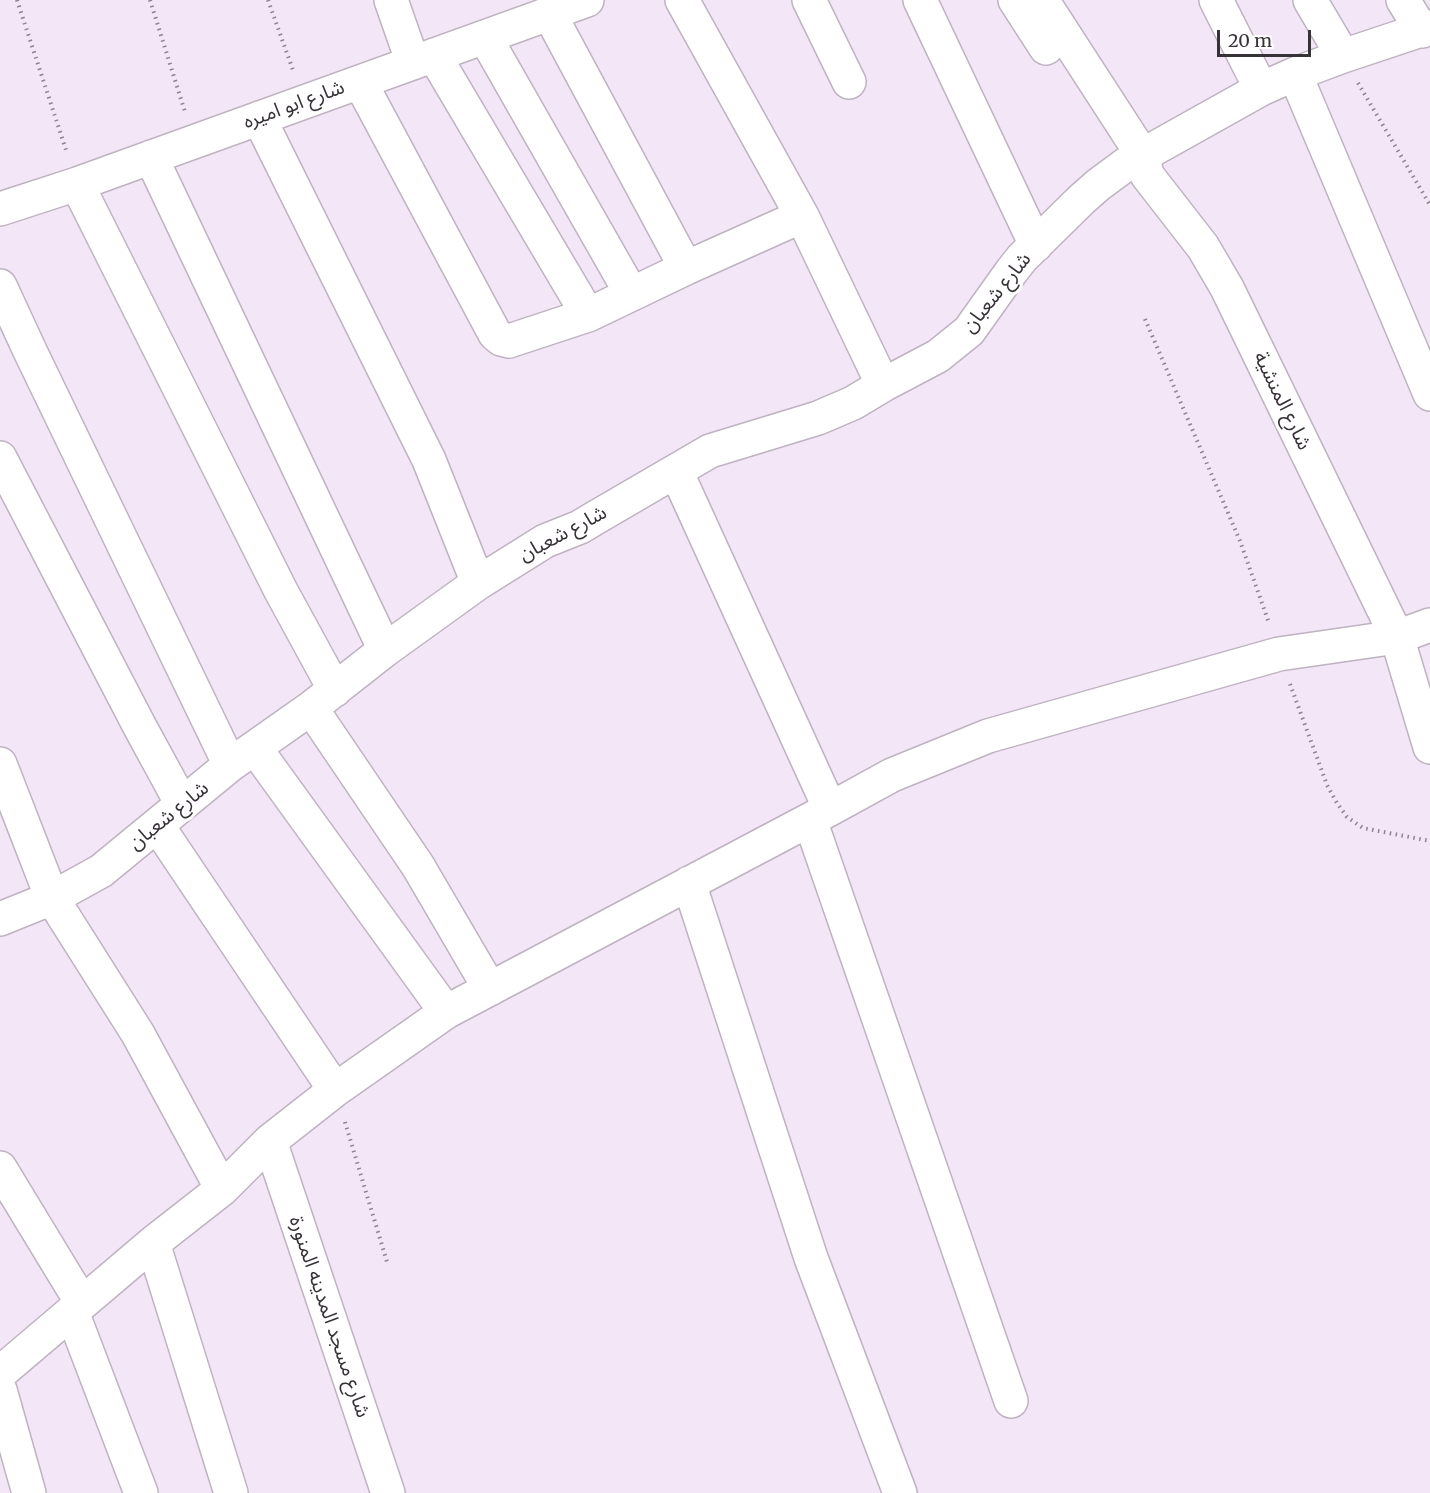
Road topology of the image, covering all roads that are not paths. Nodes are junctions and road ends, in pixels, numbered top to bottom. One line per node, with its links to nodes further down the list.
1 (391, 0): 15 (street)
2 (587, 0): 11 (street, شارع ابو اميره)
3 (682, 0): 25 (street)
4 (809, 0): 18 (street)
5 (920, 0): 26 (street)
6 (1015, 0): 22 (street, شارع المنشية)
7 (1042, 0): 22 (street, شارع المنشية)
8 (1216, 0): 19 (street)
9 (1310, 0): 14 (street)
10 (1403, 0): 12 (street)
11 (549, 14): 13 (street, شارع ابو اميره); 27 (street)
12 (1426, 29): 14 (street, شارع شعبان)
13 (485, 37): 15 (street, شارع ابو اميره); 29 (street)
14 (1343, 56): 16 (street, شارع شعبان)
15 (423, 59): 17 (street, شارع ابو اميره); 30 (street)
16 (1295, 74): 19 (street, شارع شعبان); 32 (street)
17 (360, 82): 20 (street, شارع ابو اميره); 30 (street)
18 (849, 82)
19 (1261, 89): 22 (street, شارع شعبان)
20 (259, 118): 21 (street, شارع ابو اميره); 35 (street)
21 (151, 157): 23 (street, شارع ابو اميره); 38 (street)
22 (1138, 166): 26 (street, شارع شعبان); 37 (street, شارع المنشية)
23 (77, 184): 24 (street, شارع ابو اميره); 39 (street)
24 (0, 210)
25 (802, 216): 27 (street); 31 (street)
26 (1036, 245): 31 (street, شارع شعبان)
27 (686, 268): 29 (street)
28 (0, 286): 41 (street)
29 (632, 293): 30 (street)
30 (588, 315)
31 (883, 385): 34 (street, شارع شعبان)
32 (1430, 394)
33 (0, 458): 43 (street)
34 (676, 471): 35 (street, شارع شعبان); 44 (street)
35 (478, 582): 38 (street, شارع شعبان)
36 (1430, 625): 37 (street)
37 (1397, 637): 40 (street, شارع المنشية); 44 (street)
38 (385, 650): 39 (street, شارع شعبان)
39 (323, 699): 41 (street, شارع شعبان); 49 (street)
40 (1430, 747)
41 (242, 757): 43 (street, شارع شعبان); 50 (street)
42 (0, 765): 47 (street)
43 (182, 804): 45 (street, شارع شعبان)
44 (820, 815): 46 (street); 59 (street)
45 (157, 825): 47 (street, شارع شعبان); 51 (street)
46 (689, 883): 49 (street); 64 (street)
47 (52, 898): 48 (street, شارع شعبان); 54 (street)
48 (0, 920)
49 (489, 989): 50 (street)
50 (446, 1012): 51 (street)
51 (335, 1090): 52 (street)
52 (270, 1141): 54 (street); 63 (street, شارع مسجد المدينه المنورة)
53 (0, 1168): 56 (street)
54 (222, 1189): 55 (street)
55 (153, 1244): 56 (street); 62 (street)
56 (77, 1308): 57 (street); 61 (street)
57 (0, 1373)
58 (0, 1390): 60 (street)
59 (1011, 1401)
60 (29, 1493)
61 (141, 1493)
62 (231, 1493)
63 (388, 1493)
64 (900, 1493)

